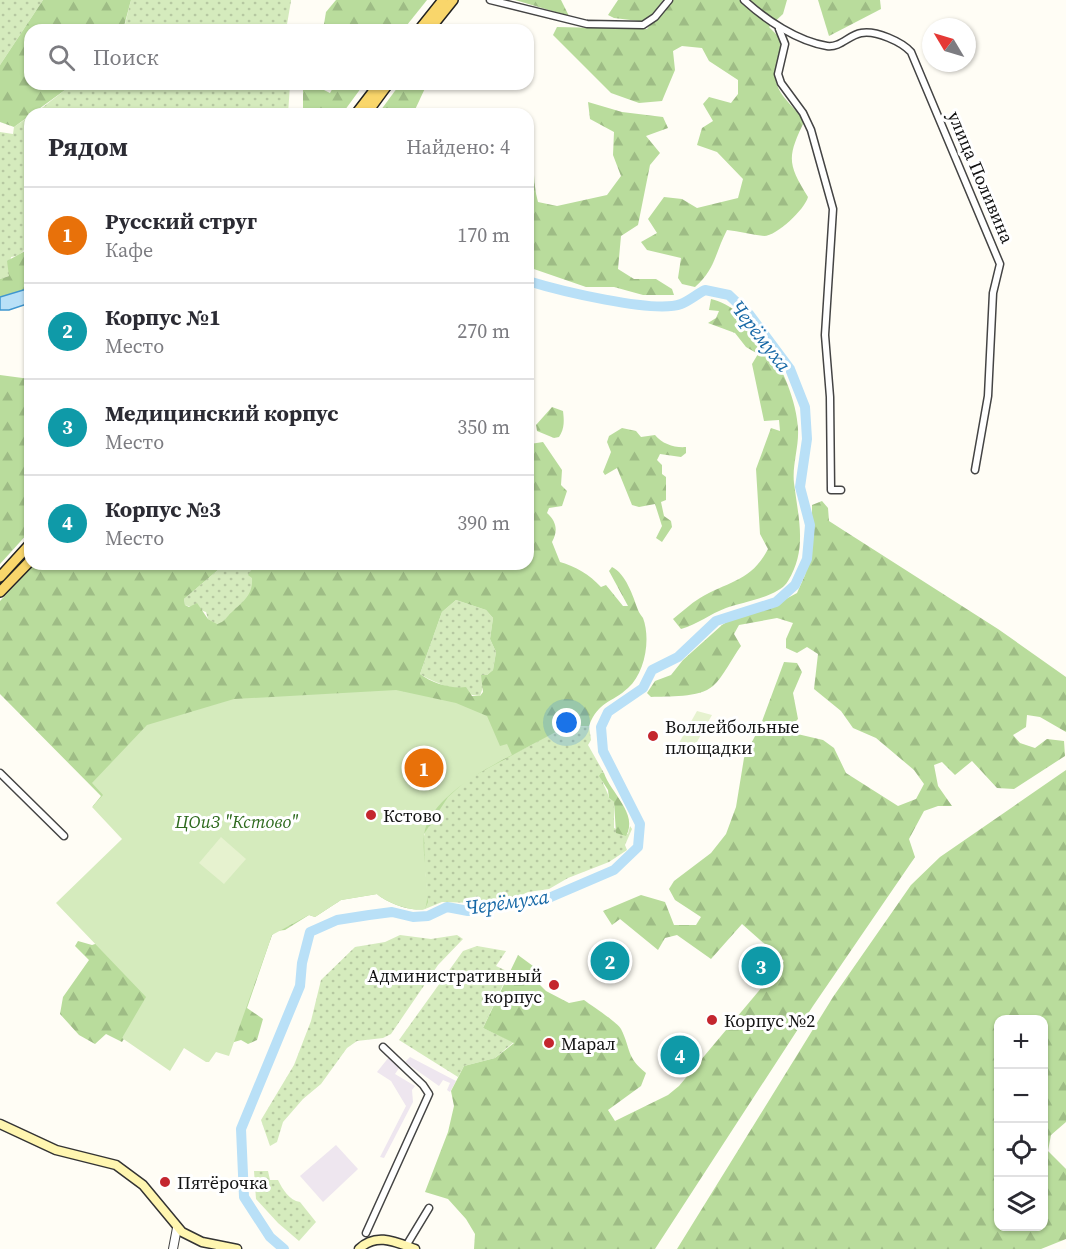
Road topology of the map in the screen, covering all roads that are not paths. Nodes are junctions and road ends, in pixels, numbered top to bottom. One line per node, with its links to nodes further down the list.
1 (443, 0): 6 (main road)
2 (453, 0): 7 (main road)
3 (490, 0): 4 (street)
4 (669, 0)
5 (744, 0): 8 (street)
6 (424, 24)
7 (434, 24)
8 (779, 29): 13 (street, улица Поливина); 14 (street)
9 (374, 90): 11 (main road)
10 (384, 90): 12 (main road)
11 (361, 108)
12 (370, 108)
13 (975, 470)
14 (841, 490)
15 (24, 551): 17 (main road)
16 (24, 567): 18 (main road)
17 (0, 577)
18 (0, 592)
19 (0, 773): 20 (street)
20 (64, 836)
21 (383, 1047): 25 (street)
22 (0, 1124): 24 (main road)
23 (429, 1208): 26 (street)
24 (177, 1228): 27 (street); 28 (main road)
25 (366, 1233)
26 (411, 1247): 29 (main road)
27 (173, 1249)
28 (237, 1249)
29 (359, 1249)

